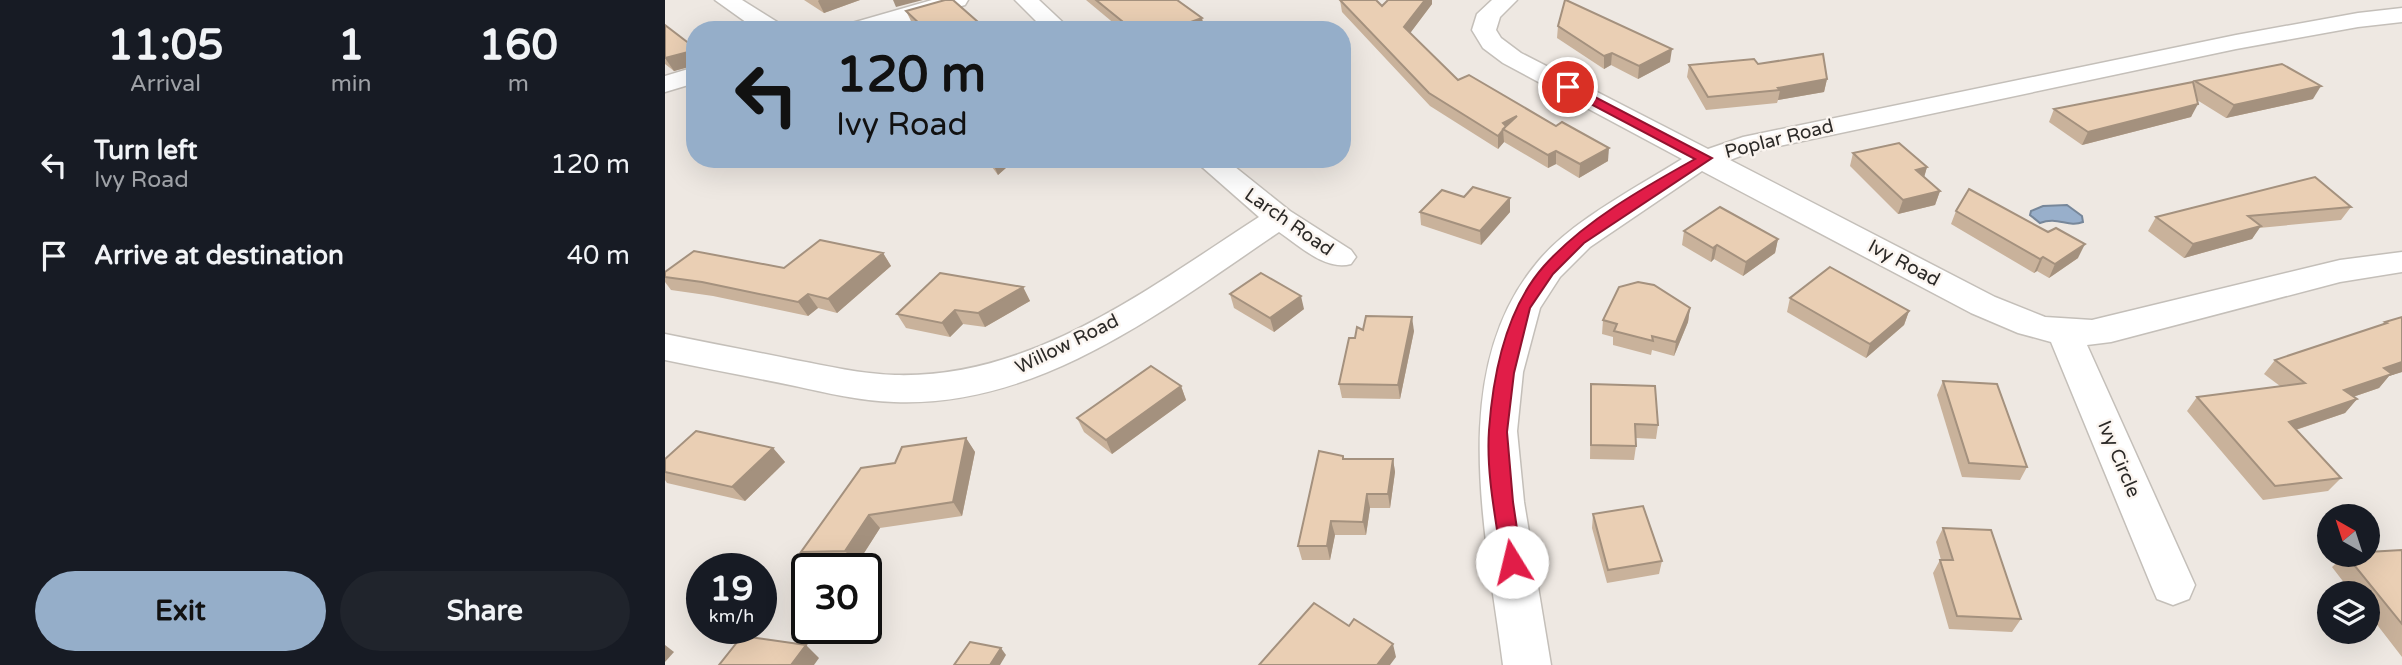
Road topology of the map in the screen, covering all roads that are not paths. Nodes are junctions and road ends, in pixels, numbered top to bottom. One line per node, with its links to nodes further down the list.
1 (726, 0): 8 (street)
2 (957, 0): 9 (street)
3 (1026, 0): 10 (street)
4 (1506, 0): 13 (street, Ivy Road)
5 (2391, 0): 6 (street)
6 (2402, 7)
7 (2402, 15): 13 (street, Poplar Road)
8 (760, 21)
9 (884, 21)
10 (1049, 21)
11 (686, 78): 12 (street)
12 (665, 84)
13 (1705, 158): 18 (street, Ivy Road); 21 (street, Poplar Road)
14 (1218, 168): 15 (street, Larch Road)
15 (1279, 218): 16 (street, Larch Road); 19 (street, Willow Road)
16 (1340, 257)
17 (2402, 262): 18 (street, Ivy Road)
18 (2065, 334): 20 (street, Ivy Circle)
19 (665, 347)
20 (2173, 585)
21 (1527, 665)

